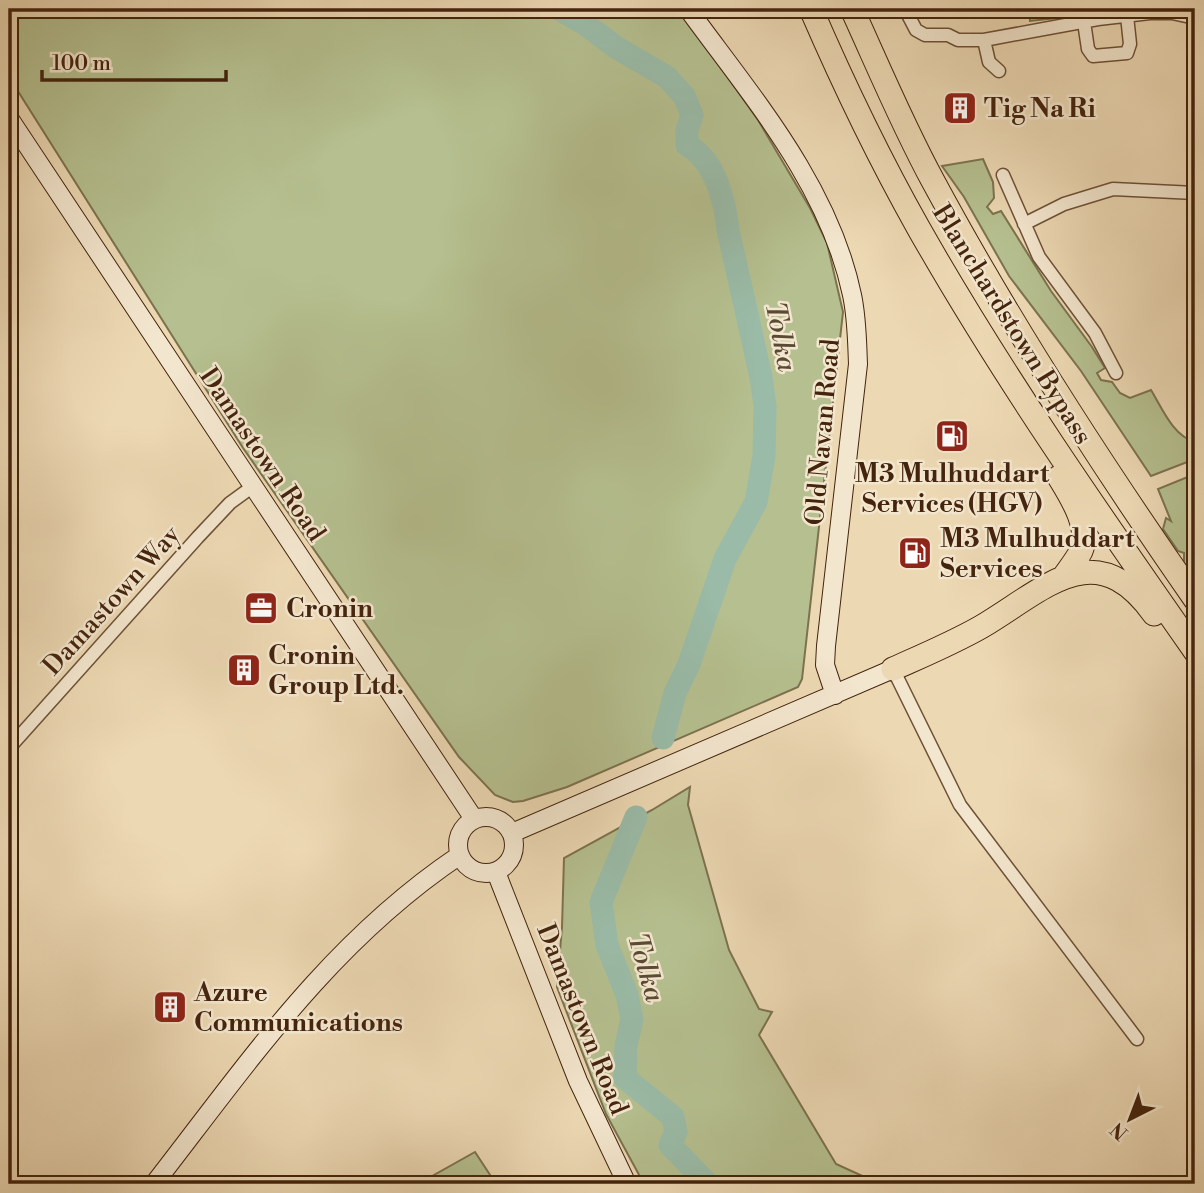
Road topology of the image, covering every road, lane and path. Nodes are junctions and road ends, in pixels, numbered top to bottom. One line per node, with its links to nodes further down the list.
1 (688, 9): 24 (street, Old Navan Road)
2 (852, 9): 20 (highway, Blanchardstown Bypass)
3 (905, 9): 9 (street)
4 (1096, 14): 5 (street); 8 (street)
5 (1127, 16): 6 (street); 8 (street)
6 (1195, 18)
7 (816, 19): 19 (highway); 21 (highway, Blanchardstown Bypass)
8 (1084, 22): 9 (street)
9 (984, 40): 10 (street)
10 (999, 71)
11 (9, 118): 18 (street, Damastown Road)
12 (1003, 175): 13 (street)
13 (1010, 191): 15 (street); 16 (street)
14 (1195, 193): 16 (street)
15 (996, 197)
16 (1024, 224): 17 (street)
17 (1116, 373)
18 (252, 487): 25 (street, Damastown Way); 26 (street, Damastown Road)
19 (1065, 575): 22 (highway); 23 (highway)
20 (1195, 599)
21 (1195, 652)
22 (1195, 667)
23 (893, 669): 24 (street); 30 (street)
24 (835, 695): 27 (street)
25 (9, 748)
26 (474, 819): 27 (street); 28 (street)
27 (512, 833): 29 (street)
28 (460, 855): 29 (street); 31 (street)
29 (496, 872): 32 (street, Damastown Road)
30 (1137, 1039)
31 (154, 1184)
32 (627, 1184)

